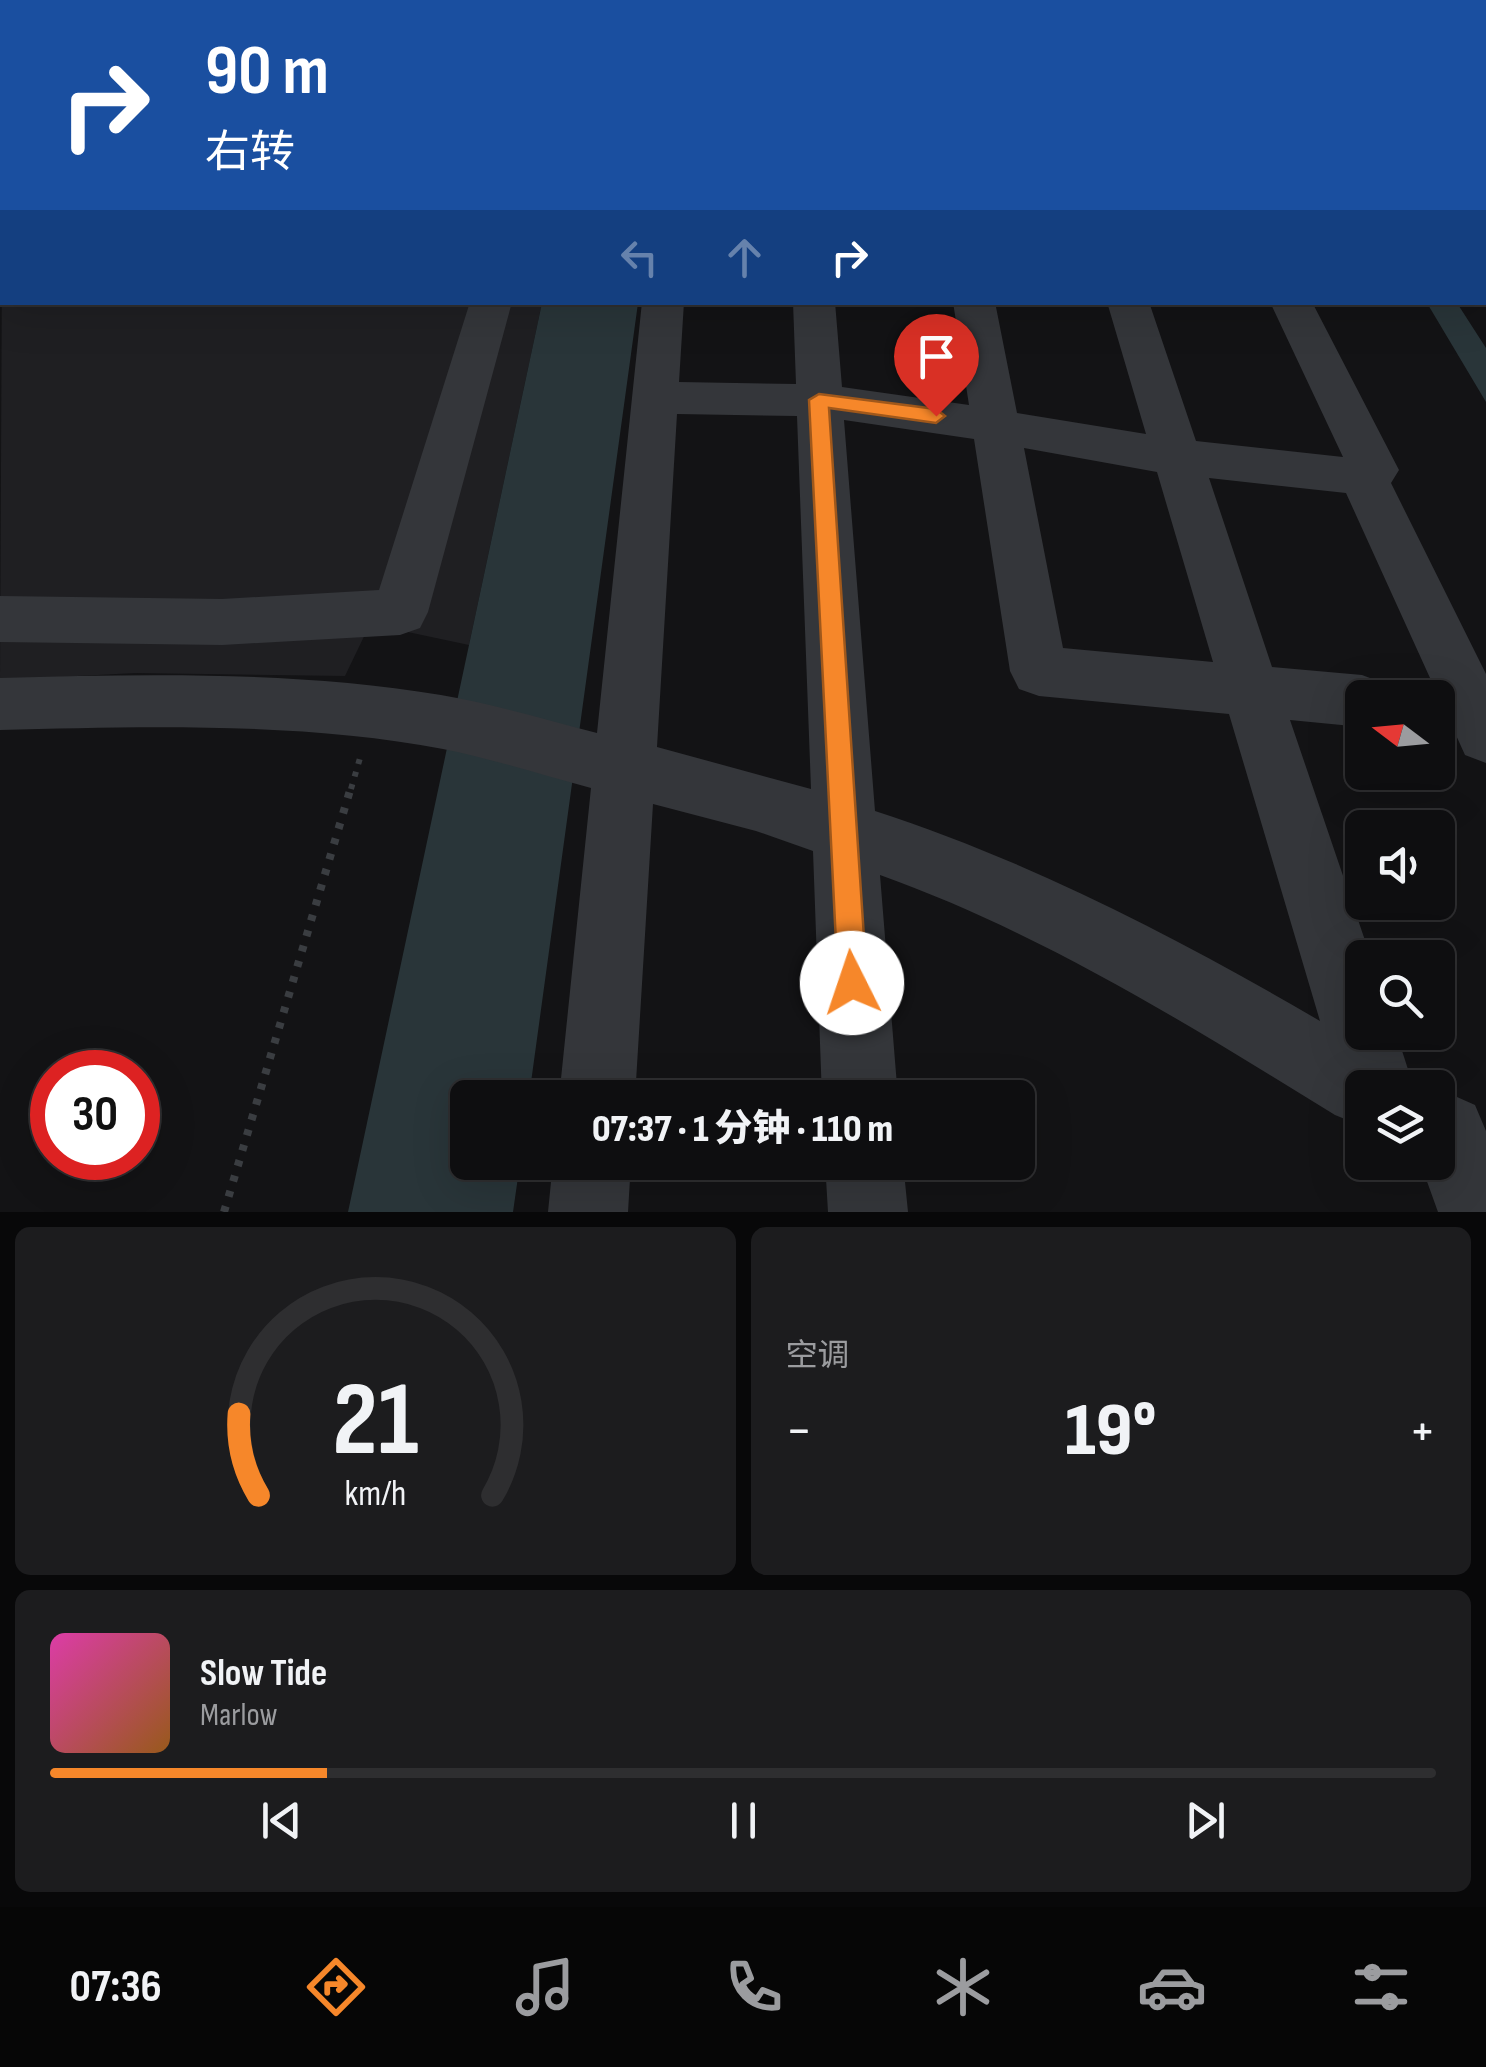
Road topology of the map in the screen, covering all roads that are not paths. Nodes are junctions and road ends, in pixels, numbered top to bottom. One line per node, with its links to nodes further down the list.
1 (490, 305): 13 (street)
2 (663, 305): 7 (street)
3 (814, 305): 8 (street)
4 (975, 305): 9 (street)
5 (1129, 305): 10 (street)
6 (1292, 305): 11 (street)
7 (654, 398): 8 (street); 19 (street)
8 (819, 400): 9 (street); 20 (street)
9 (997, 427): 10 (street); 14 (street)
10 (1175, 458): 11 (street); 14 (street)
11 (1363, 477): 18 (street)
12 (0, 619): 13 (street)
13 (222, 622): 16 (street)
14 (1249, 690): 15 (street); 21 (street)
15 (1345, 699)
16 (185, 701): 17 (street); 19 (street)
17 (0, 704)
18 (1466, 718)
19 (605, 762): 20 (street); 23 (street)
20 (842, 830): 22 (street); 24 (street)
21 (1371, 1070)
22 (1345, 1078)
23 (597, 1080)
24 (859, 1080)
25 (1457, 1135): 30 (street)
26 (591, 1180): 28 (street)
27 (865, 1180): 29 (street)
28 (588, 1212)
29 (868, 1212)
30 (1478, 1212)

